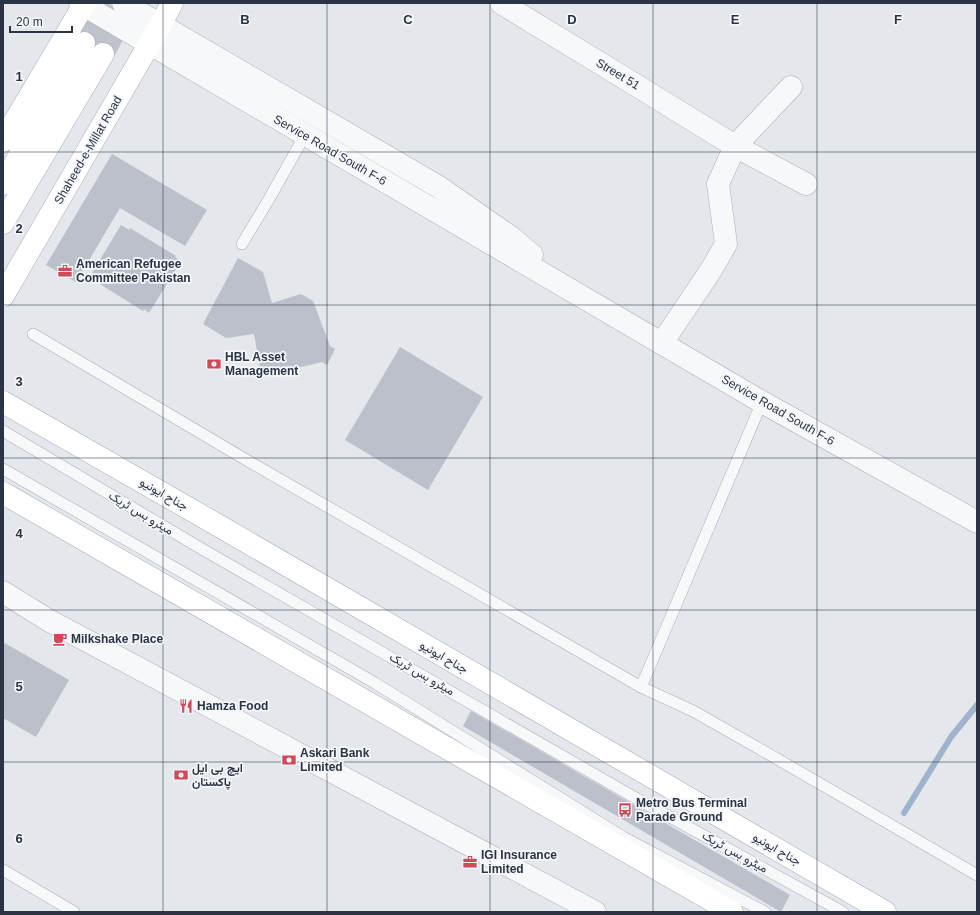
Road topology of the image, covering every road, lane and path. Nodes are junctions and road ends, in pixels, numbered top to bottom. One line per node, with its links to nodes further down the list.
1 (124, 3): 5 (street, Service Road South F-6)
2 (172, 3): 5 (main road, Shaheed-e-Millat Road)
3 (500, 3): 12 (street, Street 51)
4 (83, 4): 7 (street, Service Road South F-6); 11 (main road)
5 (161, 24): 7 (main road, Shaheed-e-Millat Road); 18 (street, Service Road South F-6)
6 (84, 43): 13 (main road)
7 (149, 44): 10 (street, Service Road South F-6); 17 (main road, Shaheed-e-Millat Road)
8 (102, 54): 15 (main road)
9 (791, 87): 12 (street)
10 (304, 135): 16 (lane); 18 (street, Service Road South F-6)
11 (3, 141)
12 (735, 146): 14 (street, Street 51); 20 (street)
13 (3, 184)
14 (806, 184)
15 (3, 223)
16 (242, 244)
17 (3, 296)
18 (581, 296): 20 (street, Service Road South F-6)
19 (33, 334): 28 (lane)
20 (662, 343): 22 (street, Service Road South F-6)
21 (3, 402): 36 (main road, جناح ایونیو)
22 (762, 402): 26 (street, Service Road South F-6); 28 (lane)
23 (3, 431): 35 (lane, میٹرو بس ٹریک)
24 (3, 469): 34 (lane)
25 (3, 493): 33 (main road)
26 (977, 522)
27 (3, 592): 32 (street)
28 (641, 687): 30 (lane)
29 (3, 870): 31 (lane)
30 (977, 875)
31 (74, 912)
32 (594, 912)
33 (732, 912)
34 (765, 912)
35 (843, 912)
36 (885, 912)

